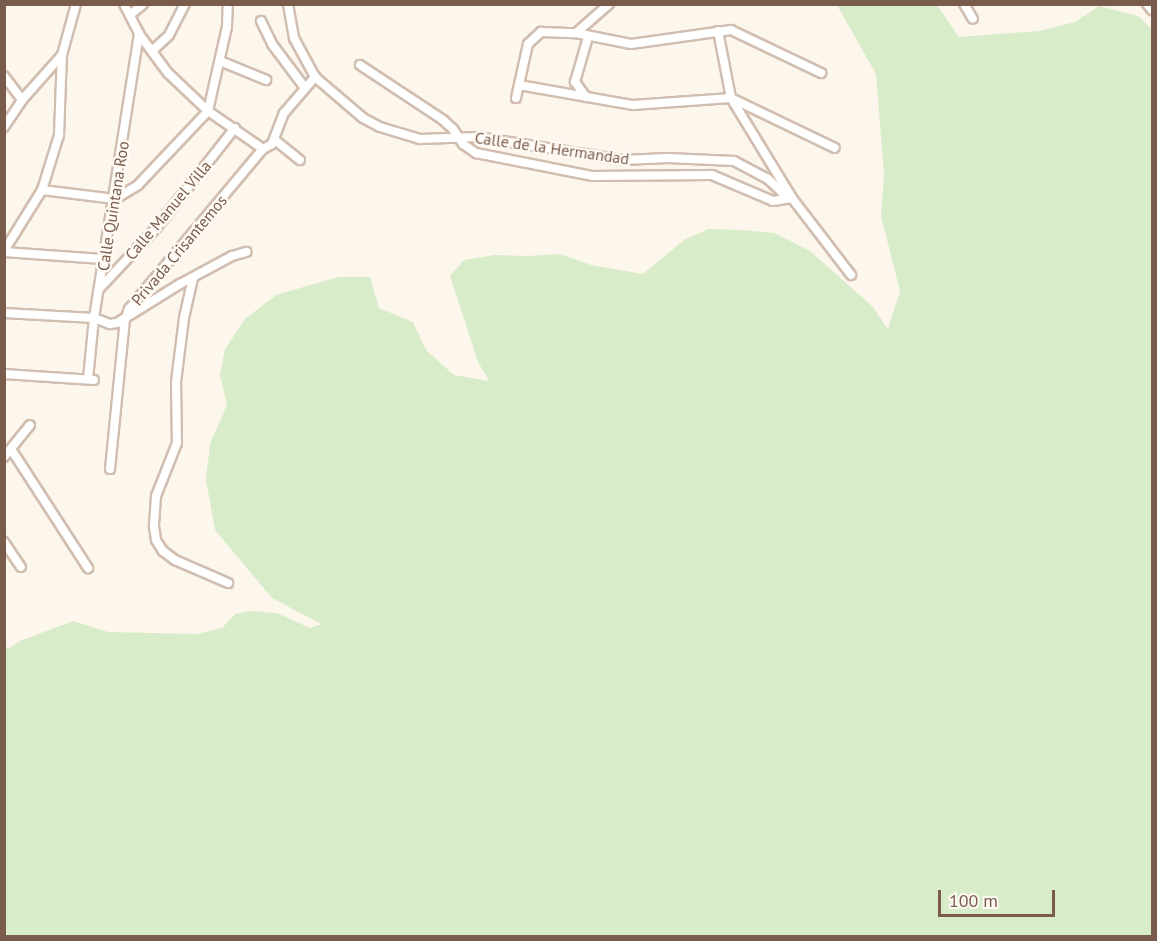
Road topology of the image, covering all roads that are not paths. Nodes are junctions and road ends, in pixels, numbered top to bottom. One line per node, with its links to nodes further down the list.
1 (76, 4): 19 (street)
2 (124, 4): 11 (street)
3 (143, 4): 11 (street)
4 (184, 4): 18 (street)
5 (228, 4): 20 (street)
6 (288, 4): 24 (street, Calle de la Hermandad)
7 (609, 4): 15 (street)
8 (964, 4): 12 (street)
9 (1147, 4): 10 (street)
10 (1152, 10)
11 (130, 15): 16 (street)
12 (974, 20)
13 (261, 21): 27 (street)
14 (718, 31): 17 (street); 22 (street); 30 (street)
15 (576, 33): 17 (street); 26 (street)
16 (139, 34): 18 (street); 44 (street, Calle Quintana Roo)
17 (588, 37): 29 (street)
18 (152, 51): 32 (street)
19 (62, 56): 31 (street); 42 (street)
20 (220, 61): 25 (street); 32 (street)
21 (360, 65): 35 (street)
22 (821, 73)
23 (4, 76): 31 (street)
24 (315, 76): 27 (street); 35 (street, Calle de la Hermandad)
25 (266, 80)
26 (519, 85): 28 (street); 29 (street)
27 (305, 88): 36 (street)
28 (516, 98)
29 (587, 98): 30 (street)
30 (732, 98): 37 (street); 43 (street)
31 (22, 100): 33 (street)
32 (208, 111): 34 (street); 44 (street)
33 (4, 127)
34 (235, 128): 38 (street); 50 (street, Calle Manuel Villa)
35 (459, 137): 39 (street, Calle de la Hermandad); 41 (street)
36 (275, 140): 38 (street, Privada Crisantemos); 40 (street)
37 (835, 148)
38 (263, 149): 53 (street, Privada Crisantemos)
39 (560, 152): 41 (street); 43 (street, Calle de la Hermandad)
40 (300, 160)
41 (558, 169): 43 (street)
42 (42, 190): 44 (street); 45 (street)
43 (791, 196): 48 (street)
44 (115, 199): 47 (street, Calle Quintana Roo)
45 (4, 252): 47 (street, Calle Manuel Villa)
46 (246, 252): 49 (street)
47 (103, 259): 50 (street, Calle Quintana Roo)
48 (851, 274)
49 (193, 278): 53 (street); 62 (street)
50 (99, 289): 52 (street, Calle Quintana Roo)
51 (4, 313): 52 (street)
52 (94, 318): 53 (street); 54 (street, Calle Quintana Roo)
53 (125, 320): 58 (street, Privada Crisantemos)
54 (4, 374)
55 (30, 426): 56 (street)
56 (11, 449): 57 (street); 61 (street)
57 (4, 457)
58 (110, 469)
59 (4, 542): 60 (street)
60 (21, 567)
61 (88, 568)
62 (228, 583)

